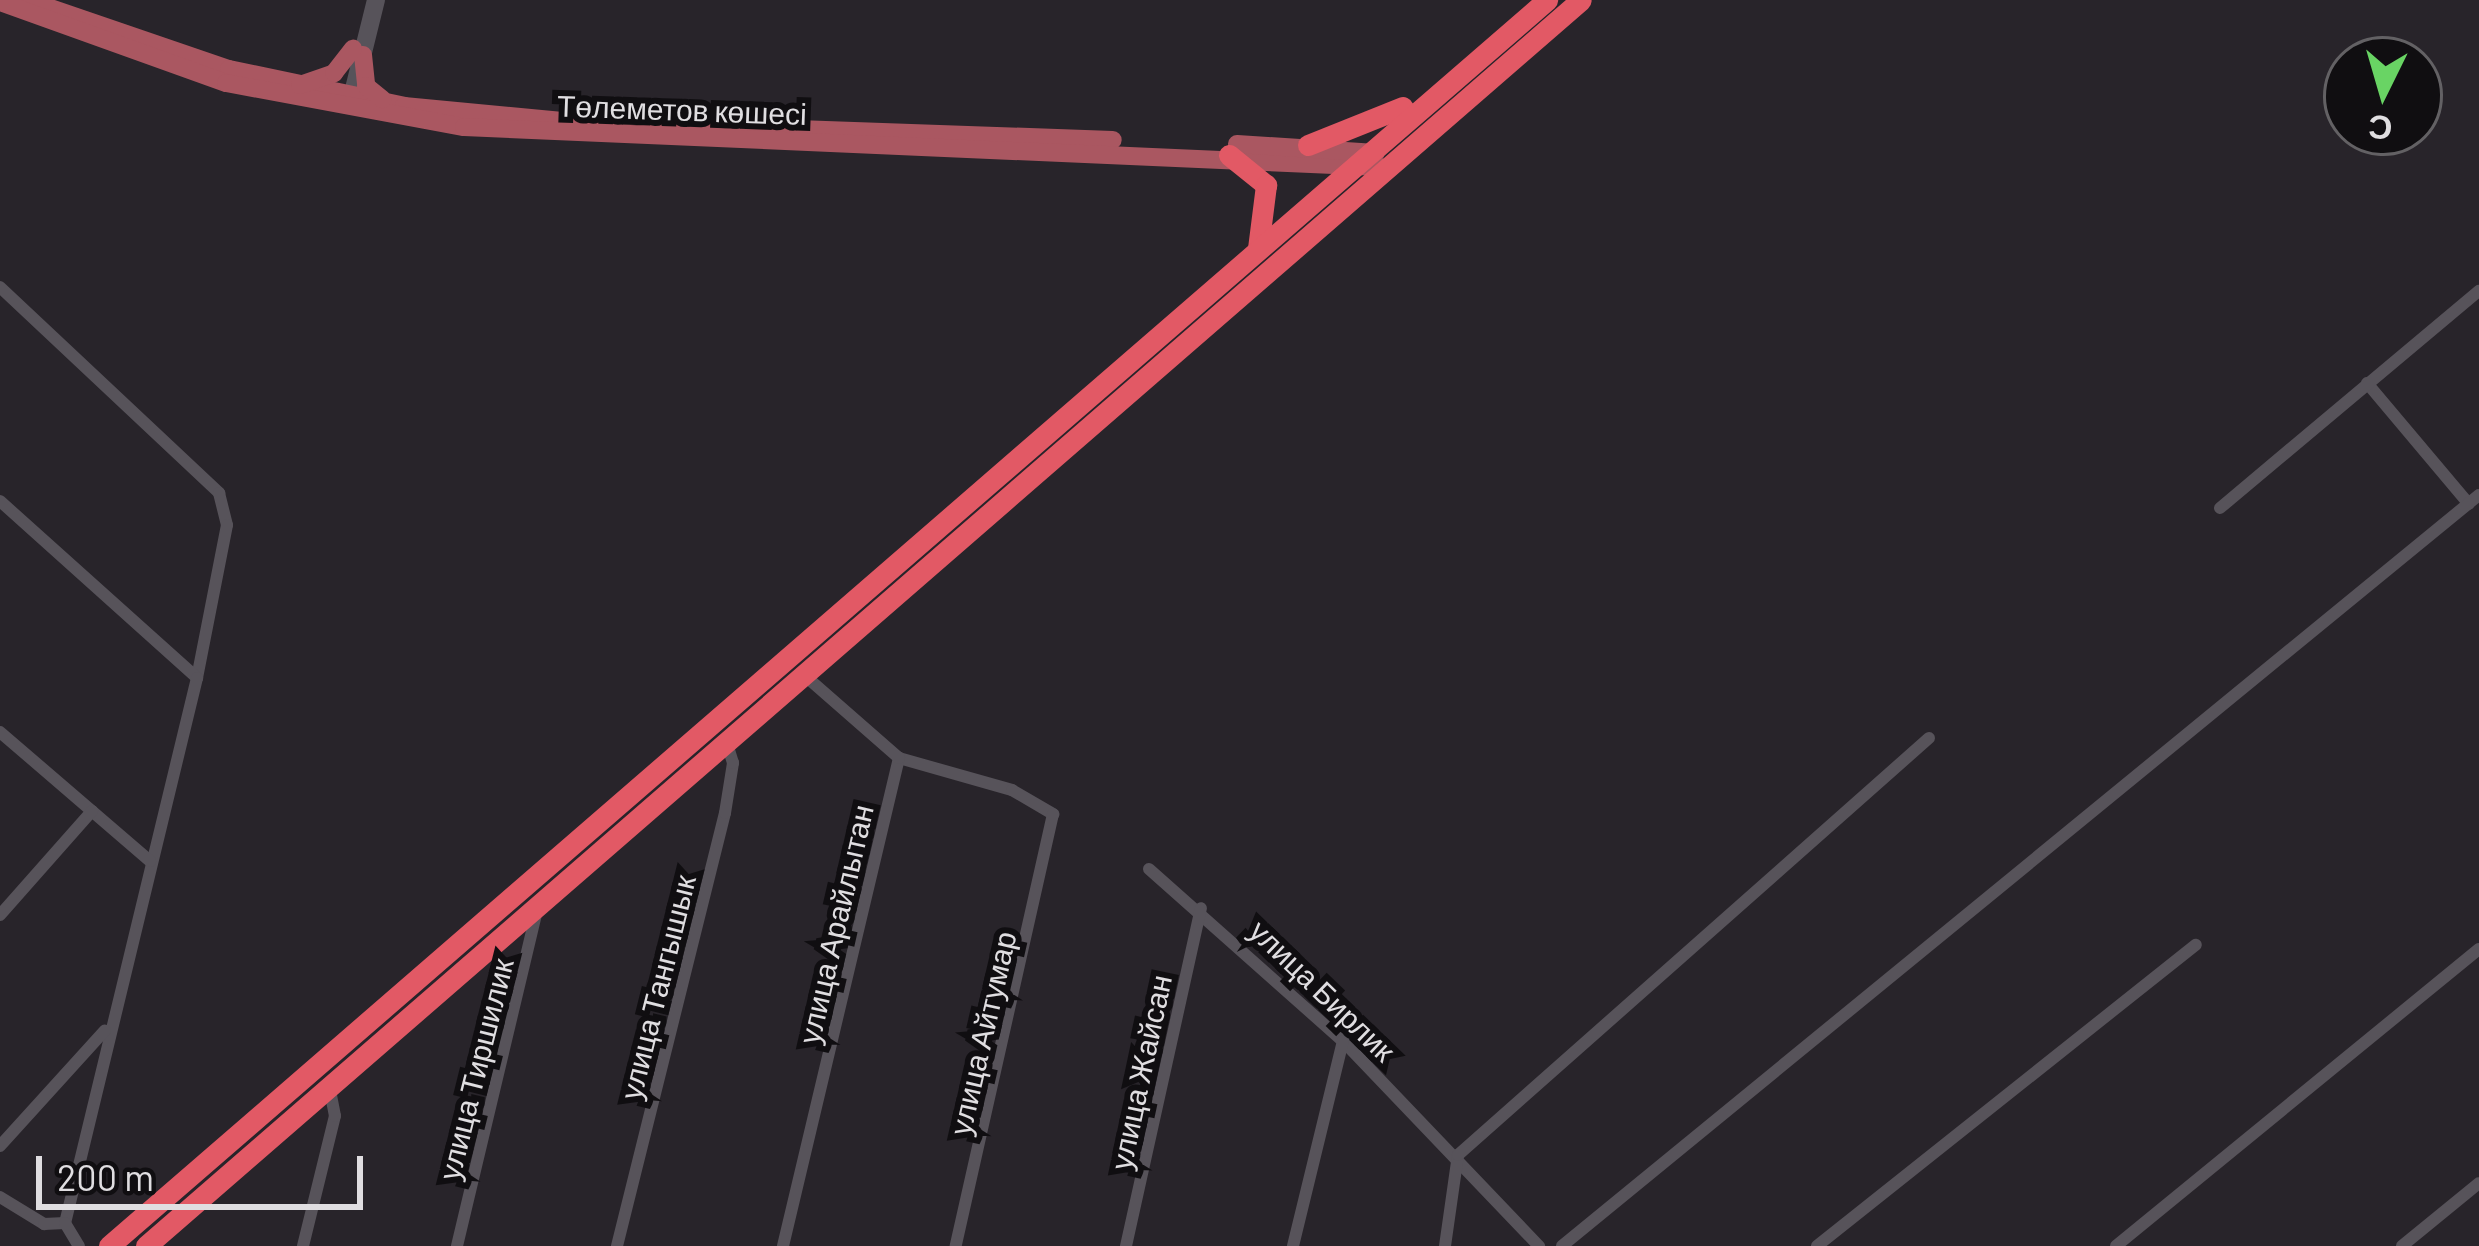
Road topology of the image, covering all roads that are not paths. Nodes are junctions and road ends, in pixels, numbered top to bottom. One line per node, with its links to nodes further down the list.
1 (26, 0): 8 (main road, Төлеметов көшесі)
2 (365, 0): 7 (street)
3 (376, 0): 7 (street)
4 (1547, 0): 9 (highway)
5 (1581, 0): 14 (highway)
6 (0, 2): 10 (main road, Төлеметов көшесі)
7 (358, 52): 8 (main road); 10 (street); 11 (main road)
8 (292, 86): 10 (main road, Төлеметов көшесі)
9 (1430, 92): 12 (highway); 14 (highway)
10 (345, 103): 11 (main road, Төлеметов көшесі); 13 (main road, Төлеметов көшесі)
11 (404, 106): 12 (main road, Төлеметов көшесі)
12 (1308, 145): 14 (main road, Төлеметов көшесі)
13 (1229, 155): 14 (main road, Төлеметов көшесі); 15 (highway)
14 (1373, 160): 15 (highway); 22 (highway)
15 (1258, 248): 22 (highway)
16 (0, 286): 23 (street)
17 (2479, 291): 18 (street)
18 (2367, 383): 19 (street); 21 (street)
19 (2474, 500): 56 (street)
20 (0, 501): 23 (street)
21 (2220, 508)
22 (795, 667): 26 (highway); 27 (street); 45 (highway)
23 (197, 678): 29 (street)
24 (0, 732): 28 (street)
25 (1929, 738): 40 (street)
26 (726, 740): 31 (highway); 49 (street, улица Тангышык)
27 (899, 758): 50 (street, улица Арайлытан); 51 (street, улица Айтумар)
28 (92, 811): 29 (street); 33 (street)
29 (150, 860): 36 (street)
30 (1149, 869): 32 (street, улица Бирлик)
31 (537, 902): 38 (highway); 48 (street, улица Тиршилик)
32 (1201, 908): 37 (street, улица Бирлик); 52 (street, улица Жайсан)
33 (0, 915)
34 (2196, 945): 57 (street)
35 (2479, 949): 58 (street)
36 (106, 1029): 39 (street); 43 (street)
37 (1343, 1041): 40 (street, улица Бирлик); 53 (street)
38 (329, 1084): 46 (highway); 47 (street)
39 (0, 1146)
40 (1458, 1154): 54 (street); 55 (street, улица Бирлик)
41 (2479, 1183): 59 (street)
42 (0, 1197): 43 (street)
43 (65, 1223): 44 (street)
44 (79, 1246)
45 (109, 1246)
46 (146, 1246)
47 (303, 1246)
48 (457, 1246)
49 (617, 1246)
50 (783, 1246)
51 (956, 1246)
52 (1126, 1246)
53 (1293, 1246)
54 (1445, 1246)
55 (1539, 1246)
56 (1562, 1246)
57 (1817, 1246)
58 (2116, 1246)
59 (2402, 1246)

